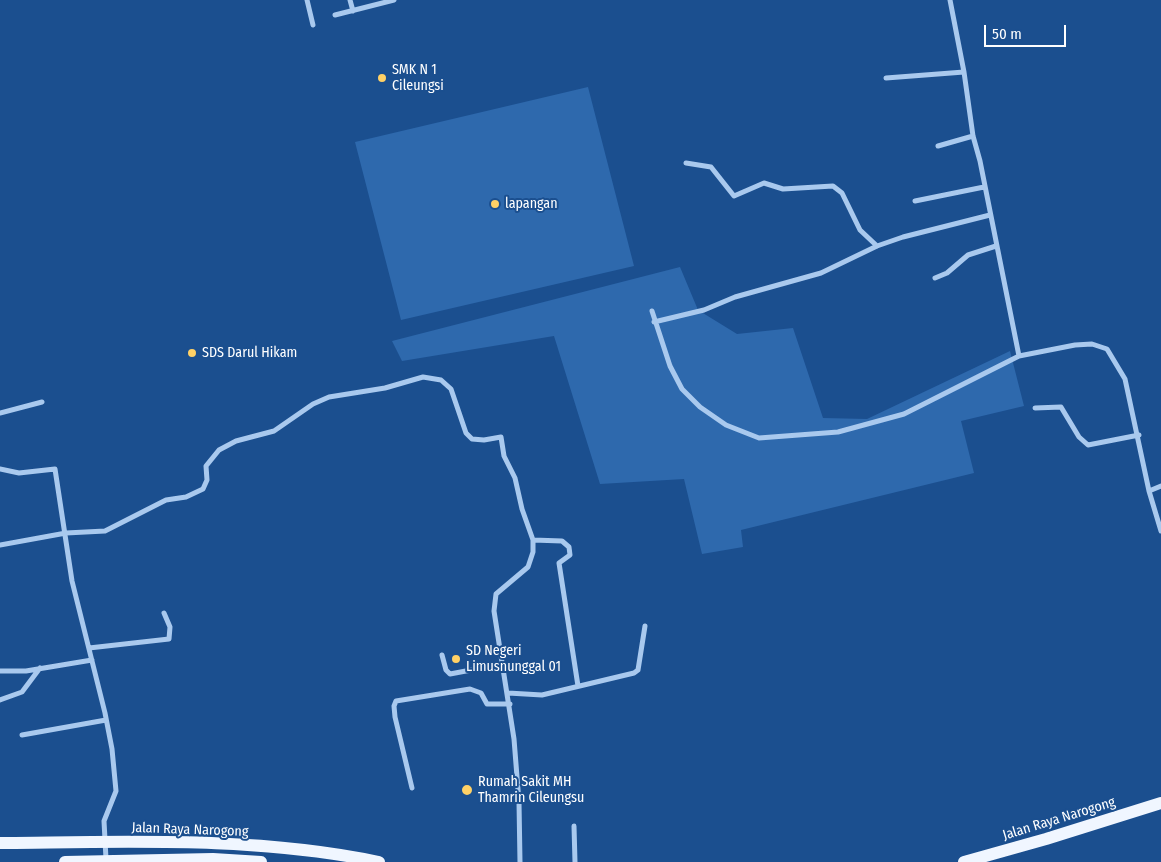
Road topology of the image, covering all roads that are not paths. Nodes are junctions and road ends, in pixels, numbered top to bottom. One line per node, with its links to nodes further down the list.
1 (307, 0): 7 (street)
2 (350, 0): 5 (street)
3 (394, 0): 5 (street)
4 (950, 0): 8 (street)
5 (353, 11): 6 (street)
6 (335, 15)
7 (313, 25)
8 (964, 72): 9 (street); 10 (street)
9 (886, 78)
10 (973, 136): 11 (street); 13 (street)
11 (938, 146)
12 (686, 163): 16 (street)
13 (984, 187): 14 (street); 15 (street)
14 (915, 201)
15 (990, 215): 16 (street); 17 (street)
16 (877, 246): 20 (street)
17 (996, 246): 18 (street); 21 (street)
18 (935, 278)
19 (652, 311): 20 (street)
20 (654, 322): 21 (street)
21 (1019, 356): 25 (street)
22 (42, 402): 24 (street)
23 (1035, 408): 25 (street)
24 (0, 413)
25 (1139, 436): 28 (street)
26 (0, 469): 30 (street)
27 (1161, 486): 28 (street)
28 (1149, 491): 29 (street)
29 (1161, 531)
30 (66, 533): 31 (street); 32 (street); 35 (street)
31 (533, 540): 38 (street); 41 (street)
32 (0, 545)
33 (164, 613): 35 (street)
34 (645, 626): 41 (street)
35 (89, 648): 37 (street)
36 (442, 655): 38 (street)
37 (92, 660): 39 (street); 45 (street)
38 (503, 664): 42 (street)
39 (40, 668): 40 (street); 43 (street)
40 (0, 671)
41 (578, 686): 42 (street)
42 (508, 693): 44 (street)
43 (0, 700)
44 (510, 704): 47 (street); 58 (street)
45 (106, 720): 46 (street); 50 (street)
46 (22, 735)
47 (412, 788)
48 (1161, 802): 60 (main road, Jalan Raya Narogong)
49 (574, 826): 59 (street)
50 (104, 842): 51 (main road, Jalan Raya Narogong); 52 (main road, Jalan Raya Narogong); 53 (street)
51 (0, 843)
52 (213, 844): 54 (street); 57 (main road, Jalan Raya Narogong)
53 (106, 860): 54 (main road, Jalan Raya Narogong); 55 (main road, Jalan Raya Narogong)
54 (212, 861): 56 (main road, Jalan Raya Narogong)
55 (65, 862)
56 (261, 862)
57 (379, 862)
58 (520, 862)
59 (575, 862)
60 (964, 862)

